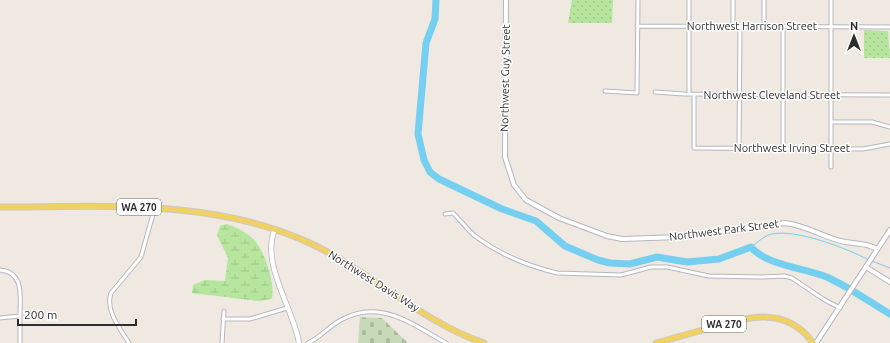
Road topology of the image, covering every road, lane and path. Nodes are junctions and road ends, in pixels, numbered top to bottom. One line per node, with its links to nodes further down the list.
1 (506, 0): 29 (street, Northwest Guy Street)
2 (638, 0): 7 (street)
3 (689, 0): 8 (street)
4 (733, 0): 9 (street)
5 (764, 0): 11 (street)
6 (831, 0): 13 (street)
7 (638, 26): 8 (street, Northwest Harrison Street); 15 (street)
8 (689, 26): 9 (street, Northwest Harrison Street); 17 (street)
9 (733, 26): 10 (street, Northwest Harrison Street)
10 (740, 26): 11 (street, Northwest Harrison Street); 19 (street)
11 (764, 26): 12 (street, Northwest Harrison Street)
12 (783, 26): 13 (street, Northwest Harrison Street); 20 (street)
13 (831, 26): 14 (street, Northwest Harrison Street); 21 (street)
14 (890, 27)
15 (605, 91)
16 (655, 92): 17 (street, Northwest Cleveland Street)
17 (689, 94): 18 (street, Northwest Cleveland Street)
18 (694, 94): 19 (street, Northwest Cleveland Street); 26 (street, Northwest Irving Street)
19 (739, 94): 20 (street, Northwest Cleveland Street); 26 (street)
20 (784, 94): 21 (street, Northwest Cleveland Street); 27 (street)
21 (831, 95): 22 (street, Northwest Cleveland Street); 23 (street)
22 (890, 95)
23 (831, 122): 24 (street); 28 (street)
24 (890, 127)
25 (890, 144): 28 (street, Northwest Irving Street)
26 (739, 148): 27 (street, Northwest Irving Street)
27 (783, 148): 28 (street, Northwest Irving Street)
28 (831, 148): 30 (street)
29 (505, 157): 36 (street, Northwest Park Street)
30 (831, 167)
31 (0, 207): 32 (main road, Northwest Davis Way / WA 270)
32 (155, 207): 34 (main road, Northwest Davis Way / WA 270); 48 (street)
33 (445, 214): 41 (street)
34 (275, 230): 40 (main road); 53 (main road, Northwest Davis Way / WA 270)
35 (890, 230): 36 (street)
36 (877, 249): 37 (street)
37 (867, 265): 39 (street); 41 (street)
38 (0, 270): 43 (street)
39 (890, 282)
40 (287, 308): 45 (street); 50 (main road)
41 (840, 308): 56 (street)
42 (224, 311): 45 (street)
43 (20, 316): 44 (street); 47 (street)
44 (0, 318)
45 (223, 319): 49 (street)
46 (663, 342): 54 (main road, WA 270); 55 (main road, WA 270)
47 (20, 343)
48 (129, 343)
49 (222, 343)
50 (299, 343)
51 (308, 343): 52 (street)
52 (446, 343)
53 (484, 343)
54 (656, 343)
55 (813, 343)
56 (816, 343)

